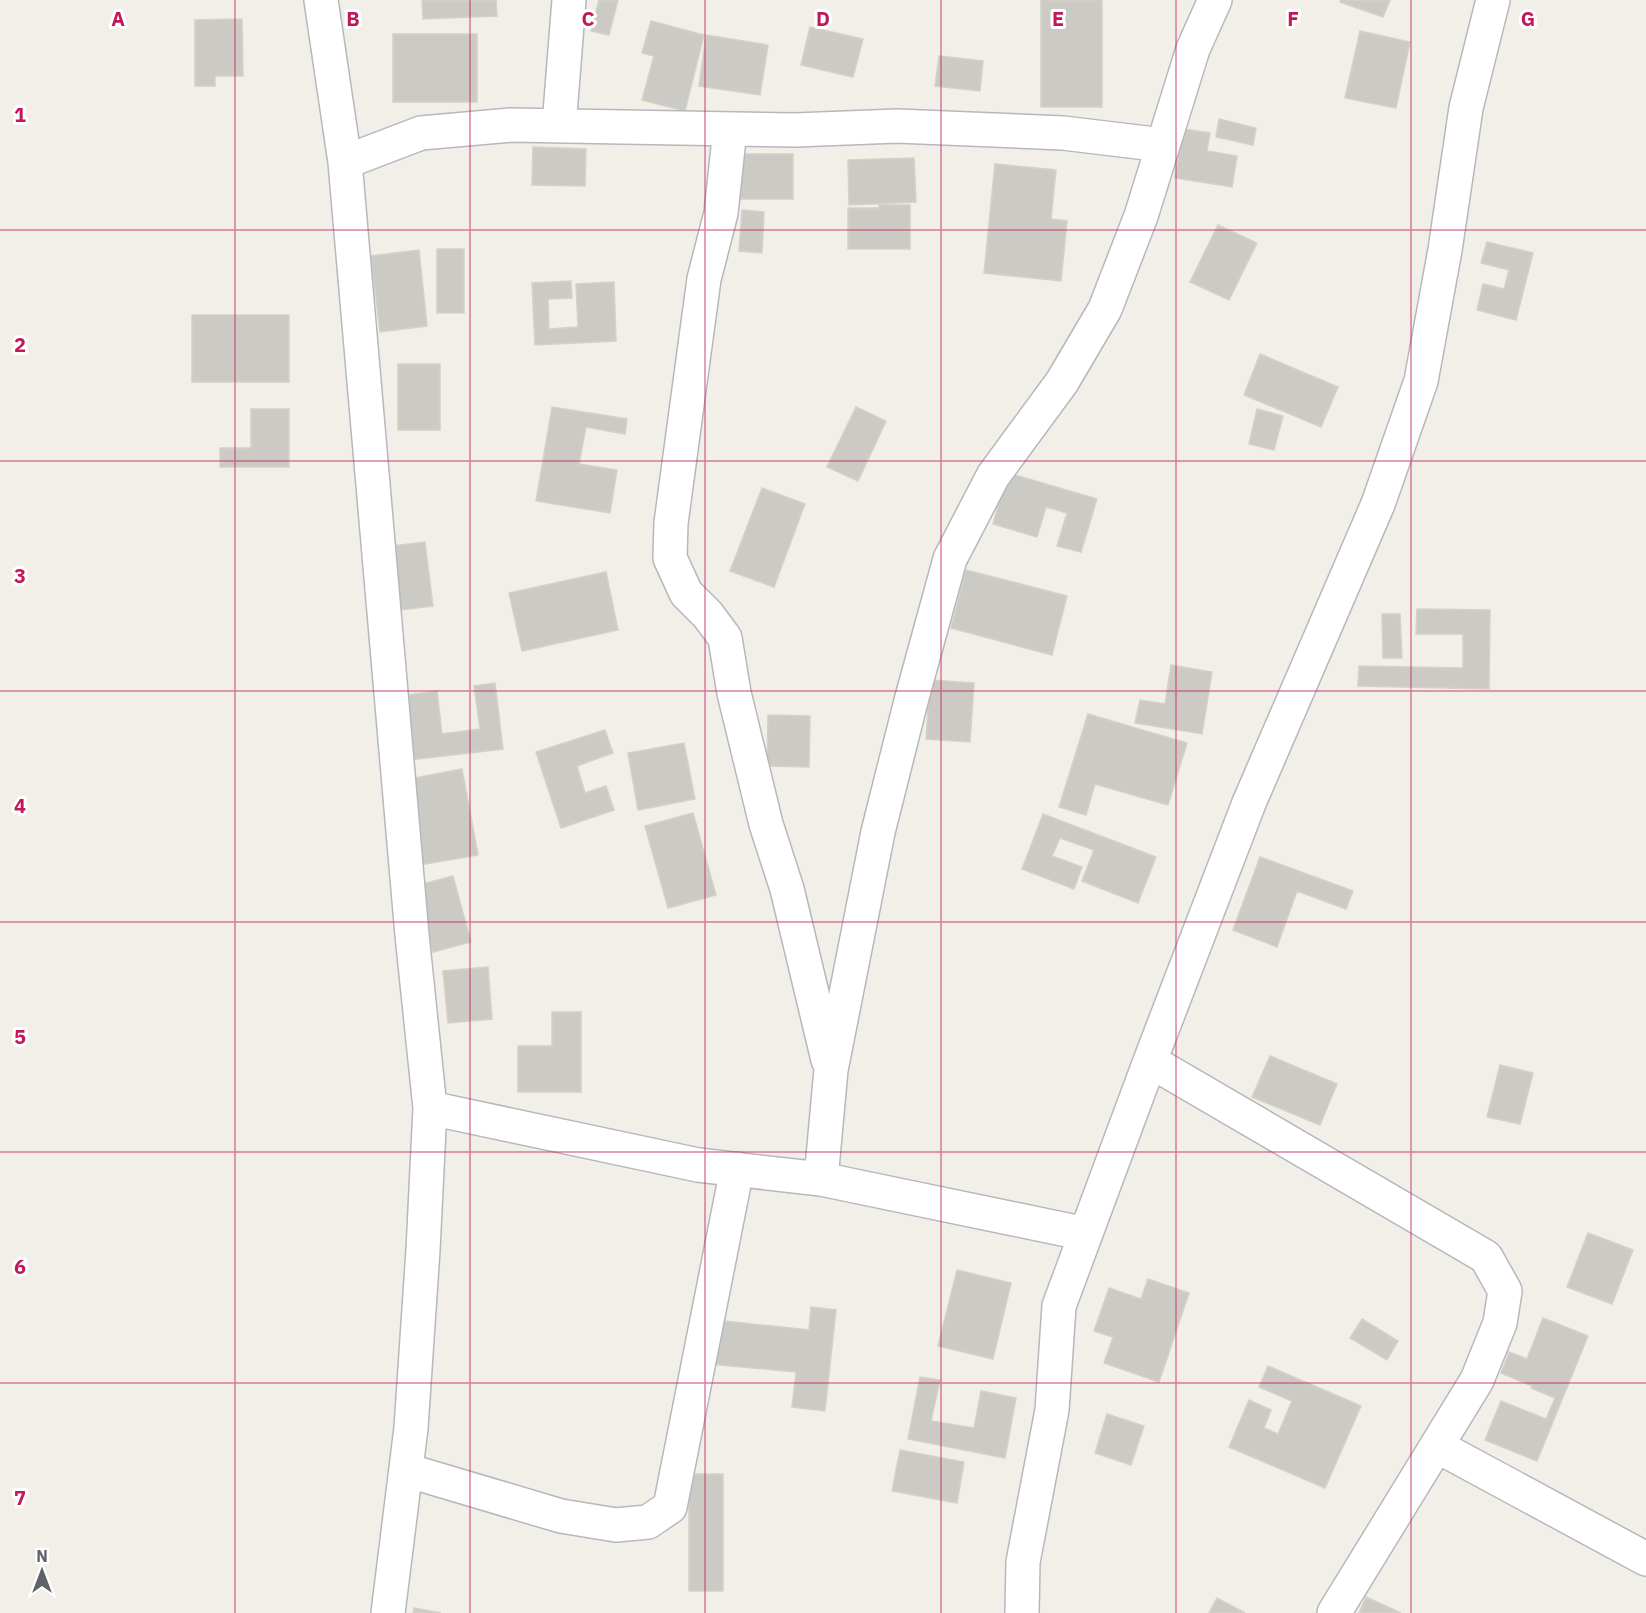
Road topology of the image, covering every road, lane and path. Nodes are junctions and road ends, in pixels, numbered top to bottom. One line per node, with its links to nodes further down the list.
1 (321, 0): 8 (street)
2 (569, 0): 5 (street)
3 (1215, 0): 7 (street)
4 (1492, 0): 9 (street)
5 (559, 126): 6 (street); 8 (street)
6 (730, 129): 7 (street); 10 (street)
7 (1163, 145): 10 (street)
8 (345, 162): 11 (street)
9 (1150, 1061): 14 (street); 15 (street)
10 (831, 1070): 13 (street)
11 (430, 1108): 12 (street); 16 (street)
12 (737, 1169): 13 (street); 16 (street)
13 (821, 1179): 14 (street)
14 (1086, 1234): 19 (street)
15 (1437, 1446): 17 (street); 20 (street)
16 (406, 1470): 18 (street)
17 (1646, 1559)
18 (388, 1613)
19 (1022, 1613)
20 (1334, 1613)

